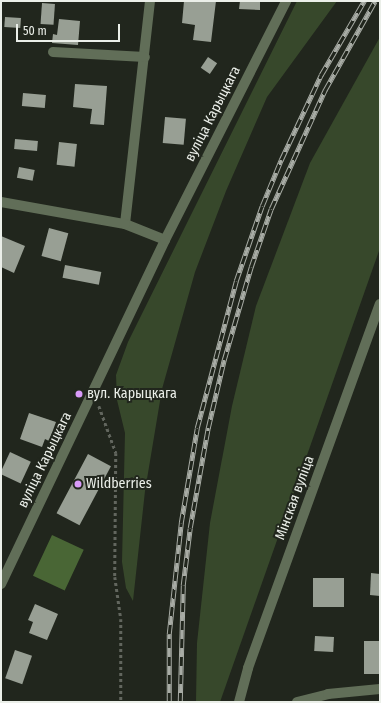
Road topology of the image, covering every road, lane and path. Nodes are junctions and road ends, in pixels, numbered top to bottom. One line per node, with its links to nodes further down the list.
1 (150, 1): 4 (street)
2 (286, 1): 7 (street, вуліца Карыцкага)
3 (53, 52): 4 (street)
4 (145, 57): 6 (street)
5 (1, 202): 6 (street)
6 (125, 224): 7 (street)
7 (165, 240): 10 (street, вуліца Карыцкага)
8 (380, 304): 9 (street, Мінская вуліца)
9 (377, 319): 15 (street, Мінская вуліца)
10 (93, 392): 11 (street, вуліца Карыцкага); 14 (path)
11 (1, 584)
12 (380, 689): 13 (street)
13 (329, 698): 16 (street)
14 (121, 702)
15 (239, 702)
16 (297, 702)

